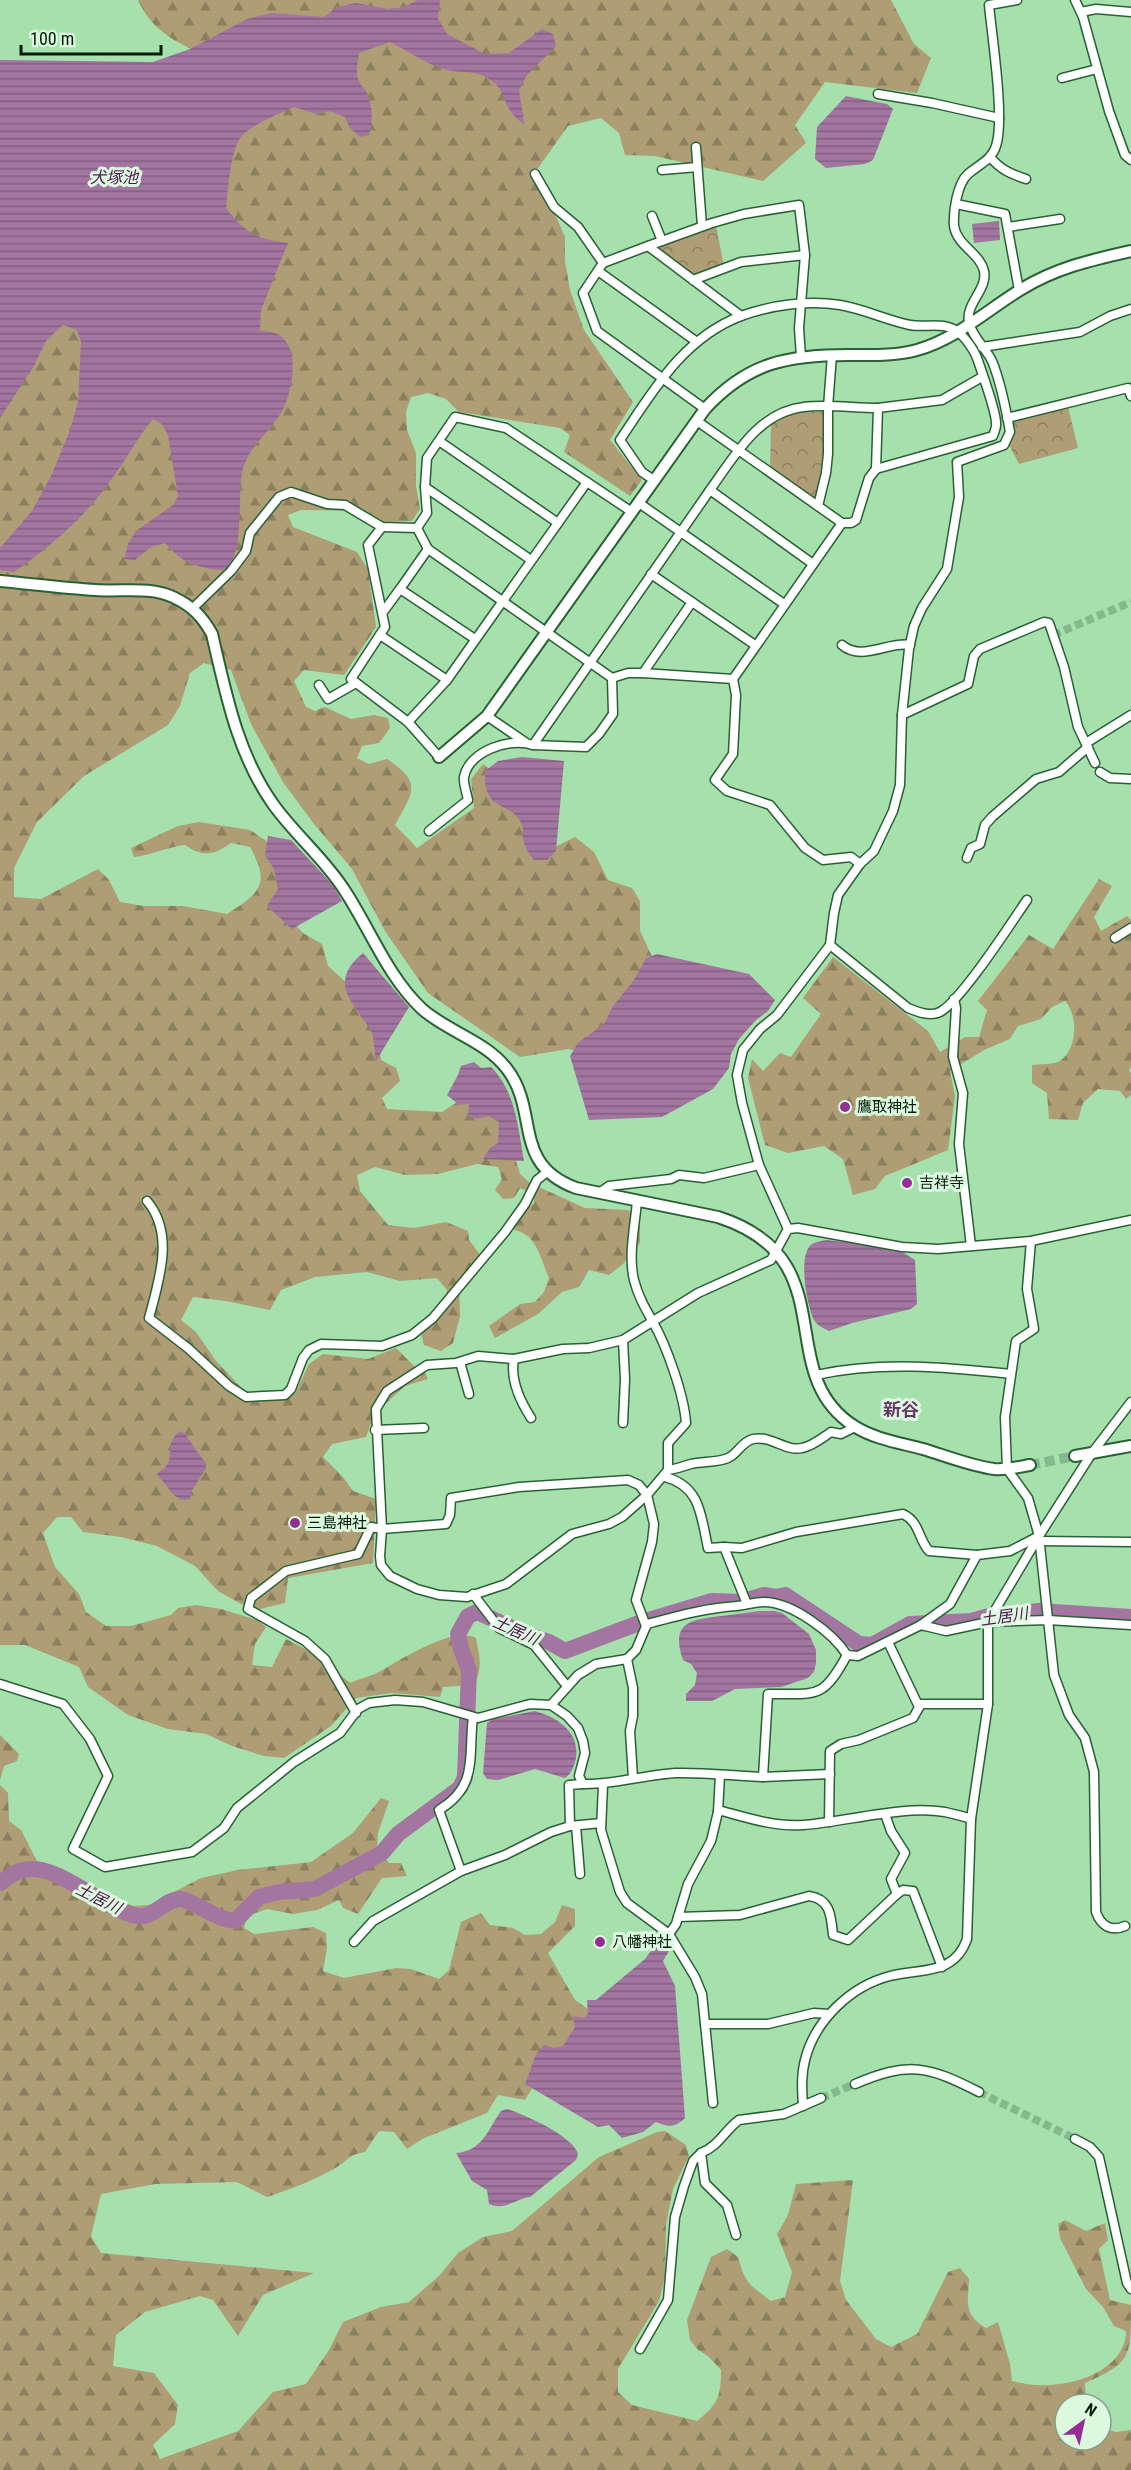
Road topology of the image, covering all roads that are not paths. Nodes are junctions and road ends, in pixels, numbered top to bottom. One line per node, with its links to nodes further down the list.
1 (1017, 0): 3 (street)
2 (1075, 0): 4 (street)
3 (988, 2): 9 (street)
4 (1081, 12): 5 (street); 6 (street)
5 (1131, 12)
6 (1097, 69): 7 (street); 12 (street)
7 (1062, 78)
8 (878, 94): 9 (street)
9 (999, 118): 11 (street)
10 (696, 147): 13 (street)
11 (990, 157): 16 (street); 17 (street)
12 (1131, 160)
13 (697, 167): 14 (street); 20 (street)
14 (662, 170)
15 (535, 174): 26 (street)
16 (1026, 179)
17 (956, 204): 21 (street); 32 (street)
18 (652, 216): 22 (street)
19 (1060, 219): 21 (street)
20 (702, 226): 22 (street); 25 (street)
21 (1008, 227): 28 (street)
22 (662, 241): 23 (street)
23 (648, 246): 26 (street); 27 (street)
24 (1131, 251): 28 (street)
25 (805, 255): 27 (street); 29 (street)
26 (601, 267): 34 (street); 39 (street)
27 (693, 280): 31 (street)
28 (1019, 290): 32 (street)
29 (801, 303): 31 (street); 33 (street); 37 (street)
30 (1131, 309): 35 (street)
31 (741, 316): 34 (street)
32 (969, 325): 33 (street); 35 (street)
33 (959, 332): 36 (street); 38 (street)
34 (697, 342): 39 (street)
35 (982, 347): 44 (street)
36 (832, 355): 37 (street); 41 (street)
37 (801, 357): 43 (street)
38 (982, 377): 42 (street); 48 (street)
39 (662, 378): 43 (street); 49 (street)
40 (1131, 396): 44 (street)
41 (828, 407): 42 (street); 47 (street); 53 (street)
42 (878, 408): 48 (street)
43 (705, 409): 45 (street)
44 (1007, 418): 76 (street)
45 (697, 421): 47 (street); 49 (street)
46 (439, 441): 50 (street); 51 (street); 55 (street)
47 (739, 449): 52 (street); 53 (street)
48 (876, 469): 56 (street)
49 (655, 481): 54 (street)
50 (587, 482): 54 (street); 55 (street)
51 (425, 487): 58 (street); 61 (street)
52 (710, 490): 59 (street); 62 (street)
53 (818, 506): 56 (street)
54 (636, 507): 59 (street); 71 (street)
55 (558, 523): 61 (street)
56 (842, 523): 62 (street)
57 (382, 526): 58 (street); 69 (street); 70 (street)
58 (417, 528): 60 (street)
59 (681, 531): 63 (street); 68 (street)
60 (428, 549): 65 (street); 66 (street)
61 (531, 560): 66 (street)
62 (813, 564): 68 (street)
63 (651, 574): 67 (street); 77 (street)
64 (0, 581): 69 (street)
65 (400, 589): 70 (street); 73 (street)
66 (503, 600): 71 (street); 73 (street)
67 (693, 602): 74 (street); 78 (street)
68 (784, 604): 74 (street)
69 (193, 608): 101 (street)
70 (383, 612): 72 (street)
71 (547, 632): 77 (street); 86 (street)
72 (380, 634): 80 (street); 82 (street)
73 (475, 639): 80 (street)
74 (755, 645): 81 (street)
75 (842, 645): 76 (street)
76 (910, 645): 84 (street)
77 (589, 662): 79 (street); 88 (street)
78 (643, 673): 79 (street); 81 (street)
79 (612, 678): 88 (street)
80 (447, 680): 87 (street)
81 (733, 680): 94 (street)
82 (356, 683): 83 (street); 87 (street)
83 (319, 685)
84 (902, 715): 89 (street); 94 (street)
85 (1131, 715): 89 (street)
86 (487, 716): 88 (street); 90 (street)
87 (408, 722): 90 (street)
88 (529, 743): 92 (street)
89 (1087, 745): 91 (street); 93 (street)
90 (439, 757)
91 (1131, 779)
92 (429, 831)
93 (967, 858)
94 (860, 864): 98 (street)
95 (1027, 900): 99 (street)
96 (1131, 928): 97 (street)
97 (1115, 938)
98 (830, 945): 99 (street); 100 (street)
99 (954, 999): 108 (street)
100 (759, 1165): 102 (street); 106 (street)
101 (547, 1172): 102 (street); 103 (street)
102 (599, 1193): 104 (street)
103 (147, 1201)
104 (637, 1201): 109 (street); 110 (street)
105 (1131, 1220): 107 (street)
106 (788, 1229): 108 (street); 109 (street)
107 (1031, 1241): 108 (street); 114 (street)
108 (971, 1246)
109 (775, 1250): 110 (street); 115 (street)
110 (652, 1321): 111 (street); 128 (street)
111 (622, 1340): 112 (street); 119 (street)
112 (514, 1359): 113 (street); 118 (street)
113 (460, 1362): 116 (street); 122 (street)
114 (1011, 1374): 115 (street); 127 (street)
115 (816, 1375): 120 (street)
116 (469, 1394)
117 (1131, 1402): 124 (street)
118 (531, 1418)
119 (623, 1423)
120 (855, 1427): 127 (street); 128 (street)
121 (424, 1428): 122 (street)
122 (375, 1430): 130 (street)
123 (1131, 1446): 124 (street)
124 (1092, 1453): 125 (street); 131 (street)
125 (1075, 1456)
126 (1030, 1465): 127 (street)
127 (1007, 1469): 131 (street)
128 (667, 1474): 129 (street); 133 (street)
129 (647, 1495): 130 (street); 135 (street); 141 (street)
130 (382, 1528): 135 (street); 150 (street)
131 (1039, 1539): 132 (street); 134 (street); 137 (street); 138 (street)
132 (1131, 1542)
133 (724, 1547): 134 (street); 136 (street)
134 (977, 1555): 139 (street)
135 (473, 1594): 146 (street)
136 (747, 1604): 141 (street); 143 (street)
137 (1048, 1620): 138 (street); 140 (street); 168 (street)
138 (988, 1622): 139 (street); 147 (street)
139 (921, 1625): 142 (street)
140 (1131, 1625)
141 (646, 1626): 144 (street)
142 (888, 1642): 143 (street); 149 (street)
143 (847, 1655): 154 (street)
144 (627, 1659): 146 (street); 155 (street)
145 (0, 1684): 150 (street)
146 (567, 1686): 148 (street)
147 (988, 1704): 149 (street); 160 (street)
148 (551, 1706): 151 (street); 156 (street)
149 (919, 1707): 152 (street)
150 (356, 1713): 151 (street)
151 (473, 1717): 164 (street)
152 (830, 1774): 154 (street); 161 (street)
153 (720, 1775): 154 (street); 155 (street); 158 (street)
154 (763, 1777)
155 (633, 1778): 157 (street)
156 (583, 1784): 157 (street); 163 (street)
157 (603, 1785): 162 (street)
158 (718, 1812): 161 (street); 167 (street)
159 (885, 1814): 160 (street); 161 (street); 166 (street)
160 (971, 1819): 171 (street)
161 (829, 1822)
162 (601, 1823): 163 (street); 169 (street)
163 (573, 1826): 164 (street); 165 (street)
164 (461, 1871): 170 (street)
165 (580, 1874)
166 (897, 1894): 167 (street); 171 (street)
167 (678, 1917): 169 (street)
168 (1125, 1926)
169 (669, 1934): 173 (street)
170 (354, 1942)
171 (942, 1967): 172 (street)
172 (829, 2014): 173 (street); 178 (street)
173 (705, 2024): 177 (street)
174 (855, 2084): 175 (street)
175 (979, 2092)
176 (820, 2098): 178 (street)
177 (713, 2103)
178 (803, 2106): 180 (street)
179 (1075, 2139): 182 (street)
180 (701, 2153): 181 (street); 183 (street)
181 (736, 2235)
182 (1131, 2289)
183 (640, 2349)

